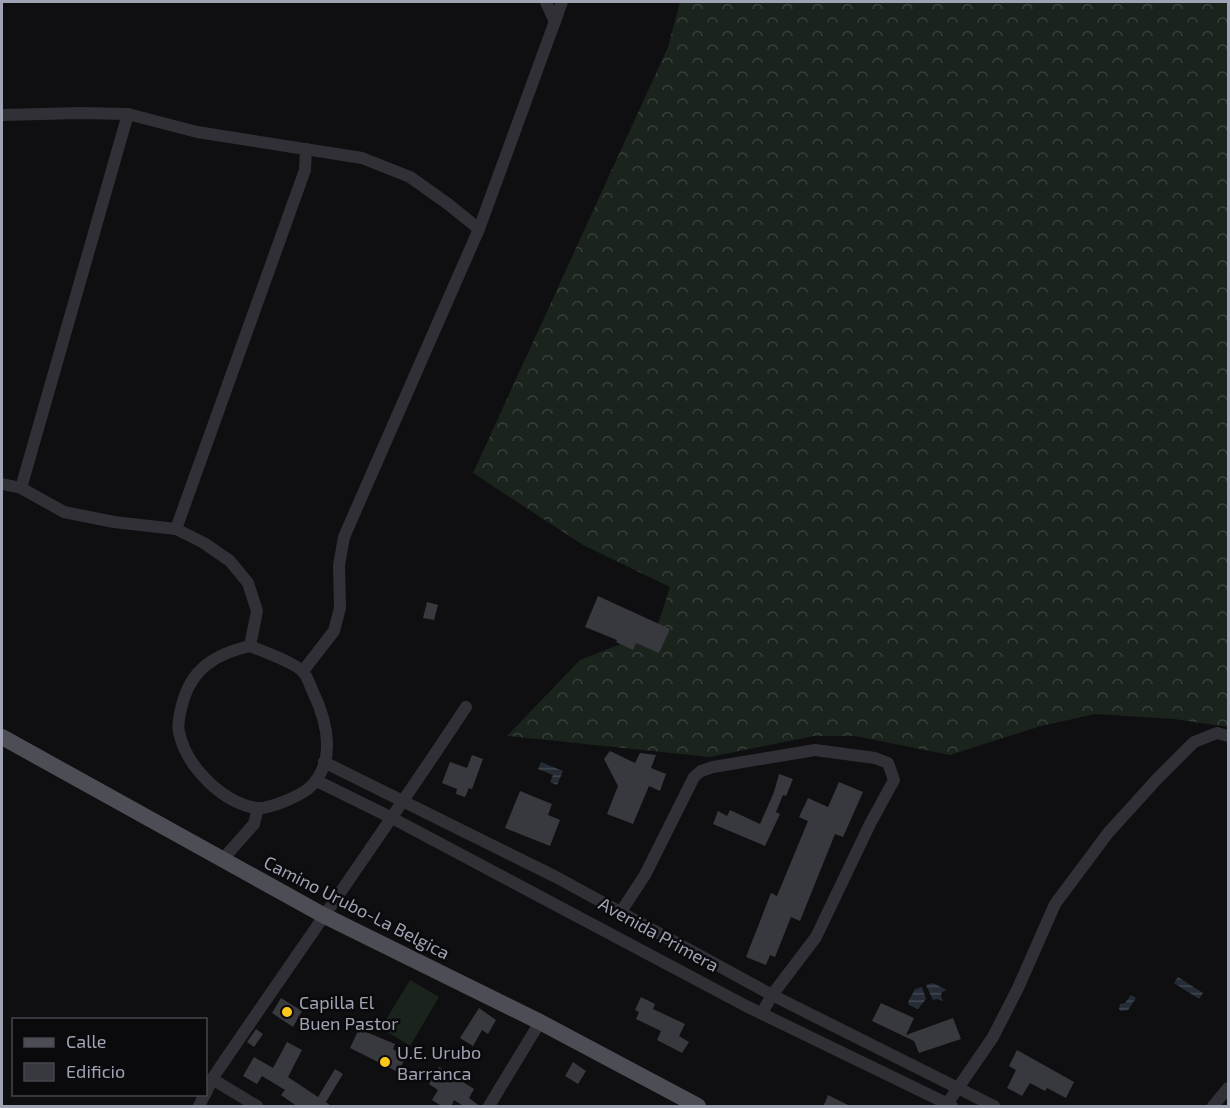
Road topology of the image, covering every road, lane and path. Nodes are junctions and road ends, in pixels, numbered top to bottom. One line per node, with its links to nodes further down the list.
1 (546, 2): 3 (street)
2 (562, 2): 3 (street)
3 (555, 22): 7 (street)
4 (128, 114): 5 (street); 6 (street); 9 (street)
5 (2, 115)
6 (306, 149): 7 (street); 10 (street)
7 (479, 230): 12 (street)
8 (2, 484): 9 (street)
9 (21, 488): 10 (street)
10 (176, 529): 11 (street)
11 (250, 646): 12 (street); 19 (street)
12 (303, 671): 16 (street)
13 (466, 708): 18 (street)
14 (1228, 736): 28 (street)
15 (2, 737): 21 (main road, Camino Urubo-La Belgica)
16 (324, 762): 17 (street); 18 (street, Avenida Primera)
17 (317, 781): 19 (street); 20 (street, Avenida Primera)
18 (404, 801): 20 (street); 22 (street, Avenida Primera)
19 (258, 808): 21 (street)
20 (392, 818): 23 (street); 25 (street, Avenida Primera)
21 (223, 859): 23 (main road, Camino Urubo-La Belgica)
22 (620, 913): 24 (street, Avenida Primera); 24 (street)
23 (323, 915): 26 (main road, Camino Urubo-La Belgica); 27 (street)
24 (772, 995): 25 (street); 28 (street, Avenida Primera)
25 (762, 1014): 31 (street, Avenida Primera)
26 (540, 1022): 33 (street); 34 (main road, Camino Urubo-La Belgica)
27 (212, 1079): 30 (street); 32 (street)
28 (957, 1088): 31 (street); 35 (street, Avenida Primera)
29 (1228, 1088): 36 (street)
30 (207, 1090)
31 (950, 1105)
32 (257, 1107)
33 (489, 1107)
34 (698, 1107)
35 (994, 1107)
36 (1213, 1107)

